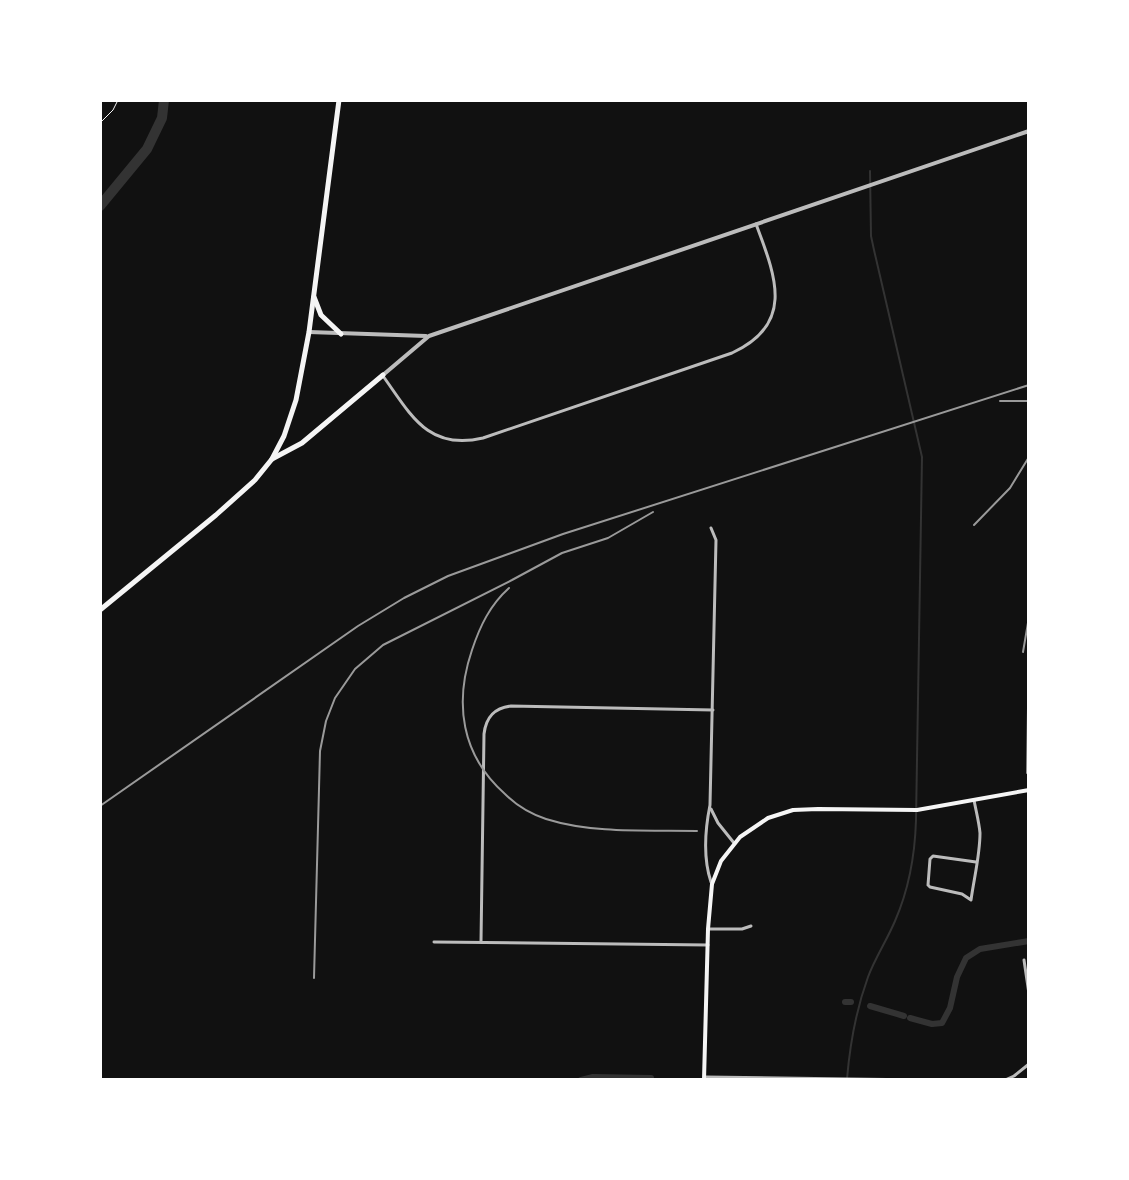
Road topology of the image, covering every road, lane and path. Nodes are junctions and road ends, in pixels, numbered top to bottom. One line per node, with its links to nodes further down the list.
1 (118, 100): 3 (path)
2 (339, 100): 6 (main road)
3 (100, 123)
4 (1029, 131): 5 (street)
5 (756, 224): 9 (street); 10 (street)
6 (313, 294): 7 (main road); 8 (main road)
7 (309, 332): 8 (street); 11 (main road)
8 (341, 334): 9 (street)
9 (429, 336): 10 (street)
10 (383, 375): 11 (main road)
11 (272, 459): 13 (main road)
12 (711, 528): 14 (street)
13 (100, 610)
14 (713, 710): 17 (street); 24 (street)
15 (1029, 790): 16 (main road)
16 (974, 800): 18 (main road); 19 (street)
17 (710, 805): 18 (street); 20 (street)
18 (734, 843): 20 (main road)
19 (976, 862): 19 (street)
20 (712, 884): 22 (main road)
21 (751, 926): 22 (street)
22 (708, 929): 25 (main road)
23 (434, 942): 24 (street)
24 (481, 942): 25 (street)
25 (708, 945): 31 (main road)
26 (1024, 960): 27 (street)
27 (1029, 994)
28 (1029, 1064): 33 (street)
29 (838, 1078): 30 (street); 31 (street)
30 (857, 1078): 32 (street)
31 (704, 1079)
32 (922, 1080)
33 (1005, 1080)

